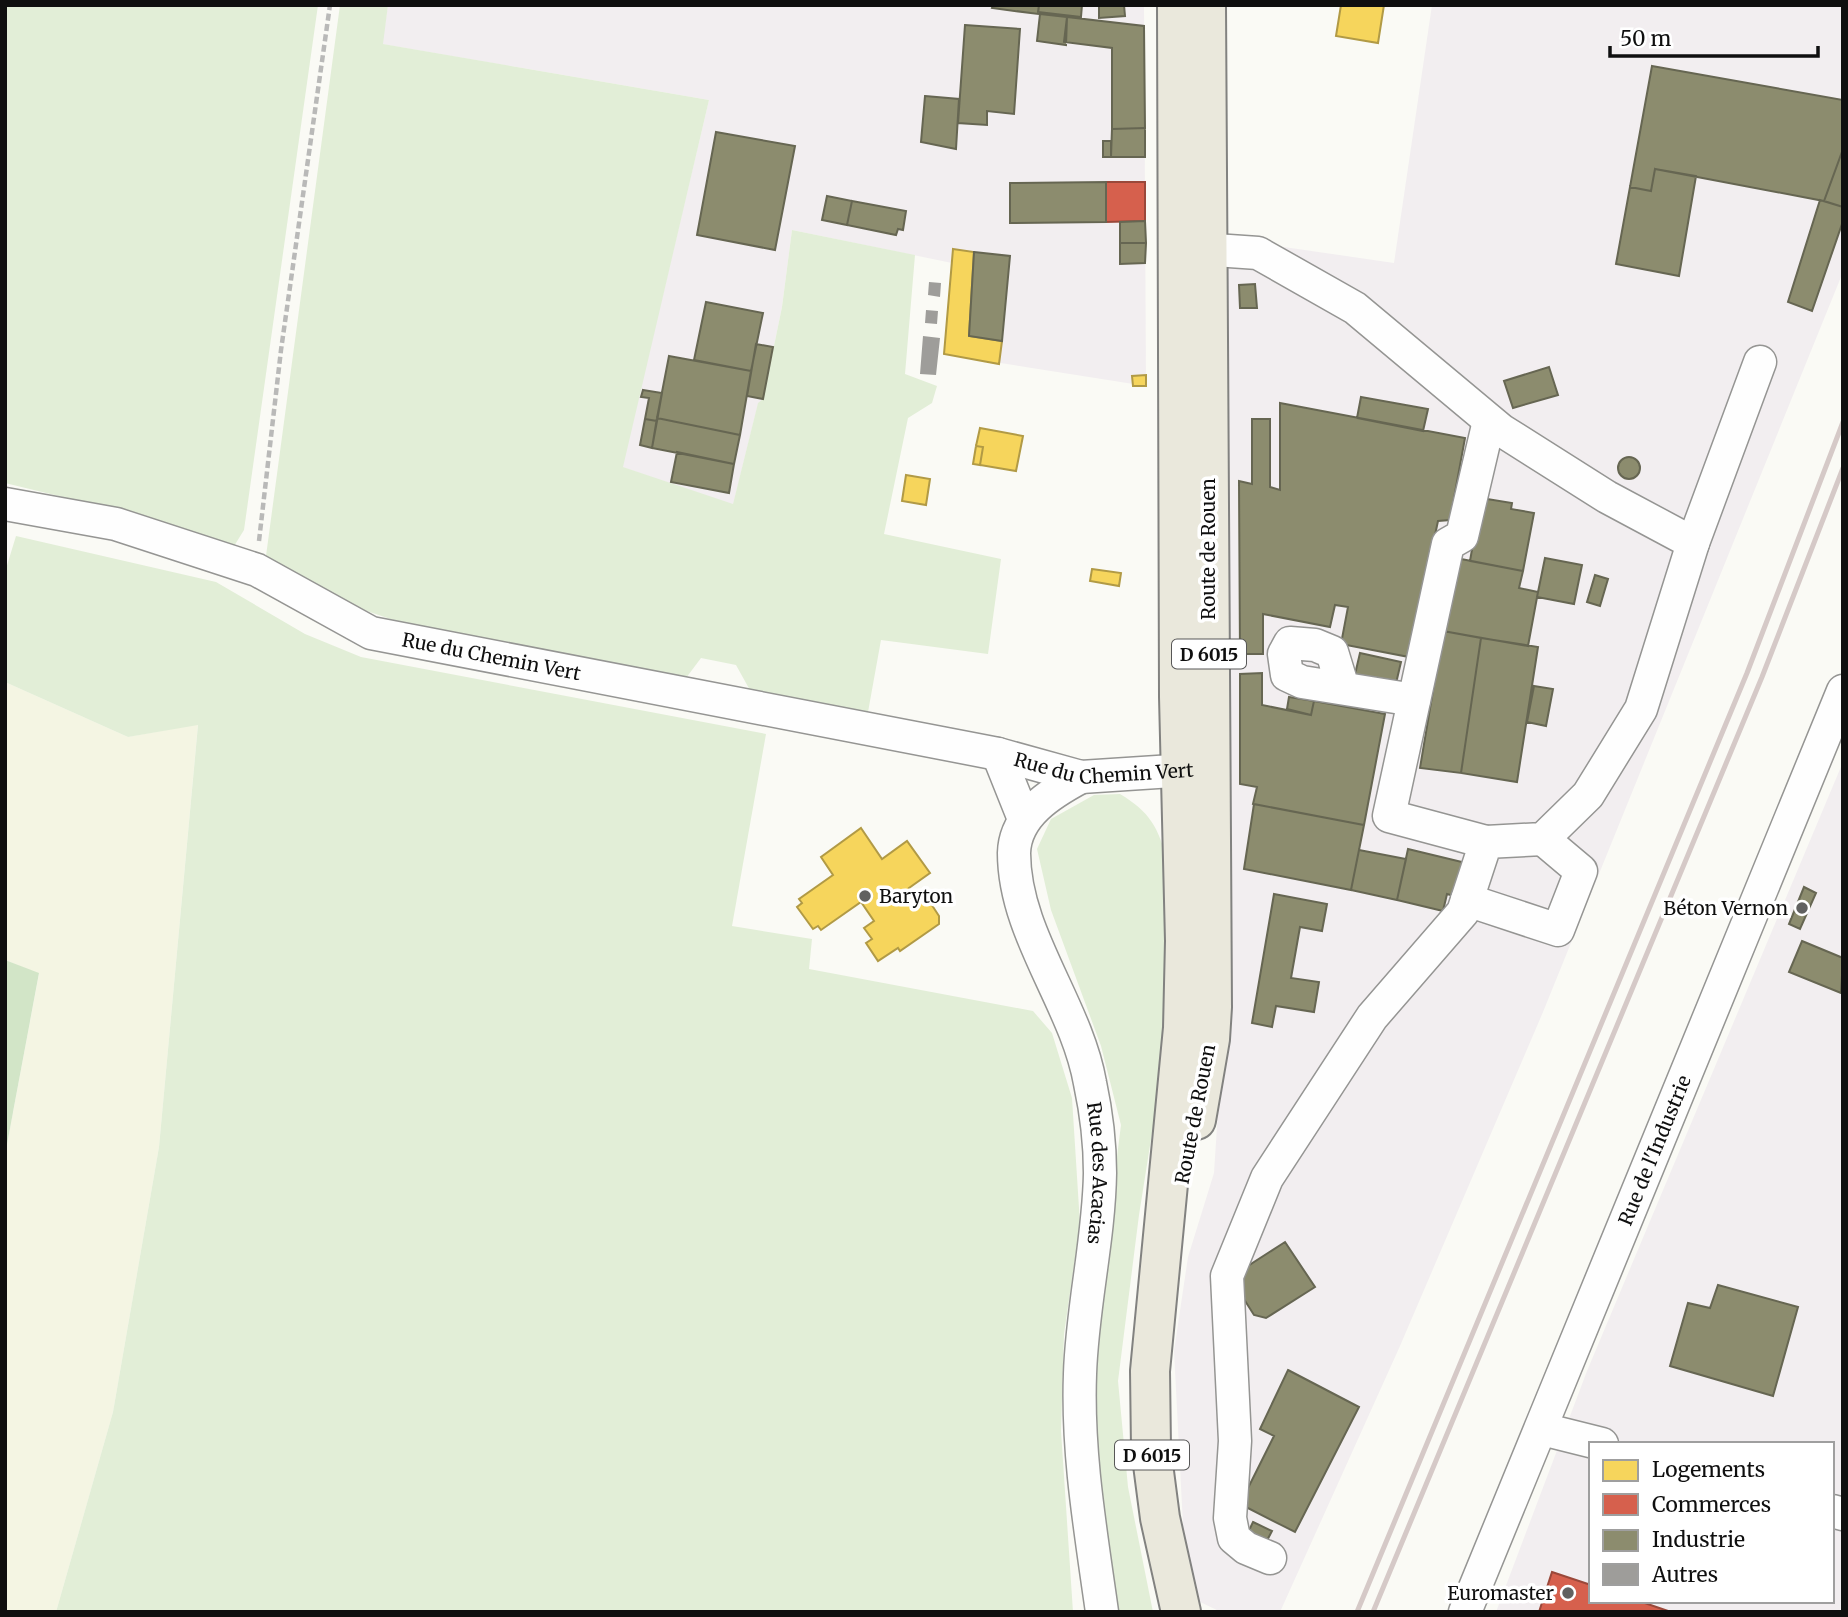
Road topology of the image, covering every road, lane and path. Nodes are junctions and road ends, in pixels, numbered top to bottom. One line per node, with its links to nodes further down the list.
1 (330, 5): 9 (path)
2 (1177, 5): 4 (main road, Route de Rouen / D 6015)
3 (1206, 5): 4 (main road, Route de Rouen / D 6015)
4 (1192, 248): 6 (street); 14 (main road, Route de Rouen / D 6015)
5 (1760, 362): 8 (street)
6 (1489, 421): 8 (street); 12 (street)
7 (5, 504): 9 (street, Rue du Chemin Vert)
8 (1693, 543): 17 (street)
9 (257, 570): 13 (street, Rue du Chemin Vert)
10 (1343, 688): 12 (street)
11 (1843, 691): 20 (street, Rue de l'Industrie)
12 (1414, 700): 18 (street)
13 (998, 754): 15 (street, Rue du Chemin Vert); 16 (street, Rue du Chemin Vert)
14 (1195, 769): 15 (street, Rue du Chemin Vert); 24 (main road, Route de Rouen / D 6015)
15 (1080, 776): 16 (street, Rue des Acacias)
16 (1024, 819): 23 (street, Rue des Acacias)
17 (1543, 839): 18 (street); 19 (street)
18 (1486, 842): 19 (street)
19 (1467, 900): 22 (street)
20 (1542, 1429): 21 (street); 25 (street, Rue de l'Industrie)
21 (1594, 1442)
22 (1270, 1558)
23 (1102, 1612)
24 (1181, 1612)
25 (1465, 1612)

